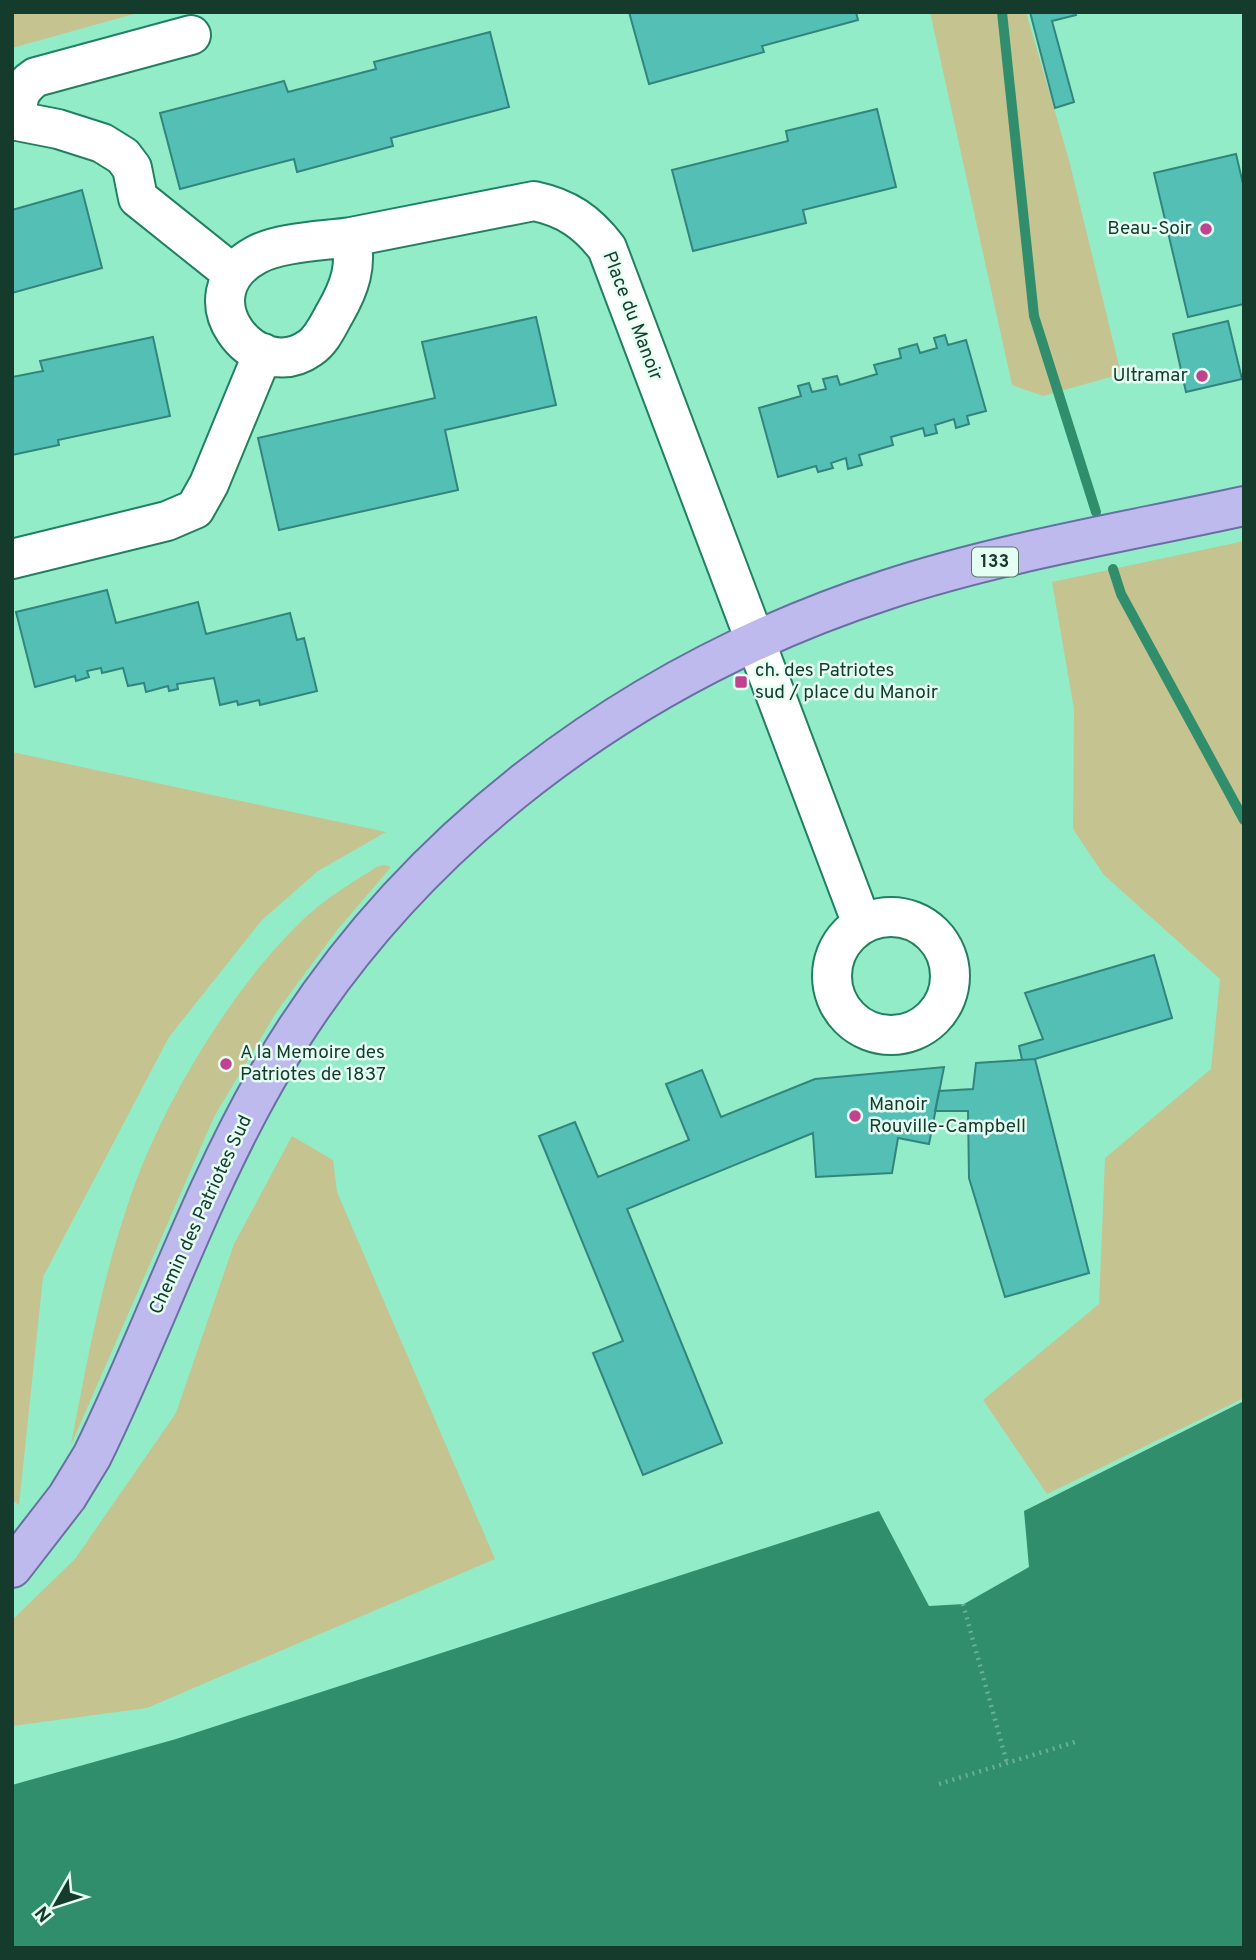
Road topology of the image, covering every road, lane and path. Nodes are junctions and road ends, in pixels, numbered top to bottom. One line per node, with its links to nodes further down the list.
1 (191, 35): 2 (street)
2 (14, 120): 4 (street)
3 (351, 237): 4 (street, Place du Manoir); 5 (street); 8 (street, Place du Manoir)
4 (233, 274): 5 (street)
5 (263, 353): 7 (street)
6 (1244, 506): 8 (main road, Chemin des Patriotes Sud / 133)
7 (12, 559)
8 (753, 642): 9 (street, Place du Manoir); 10 (main road, Chemin des Patriotes Sud / 133)
9 (862, 925)
10 (12, 1568)
11 (964, 1604): 13 (path)
12 (1075, 1742): 13 (path)
13 (1007, 1763): 14 (path)
14 (939, 1784)

